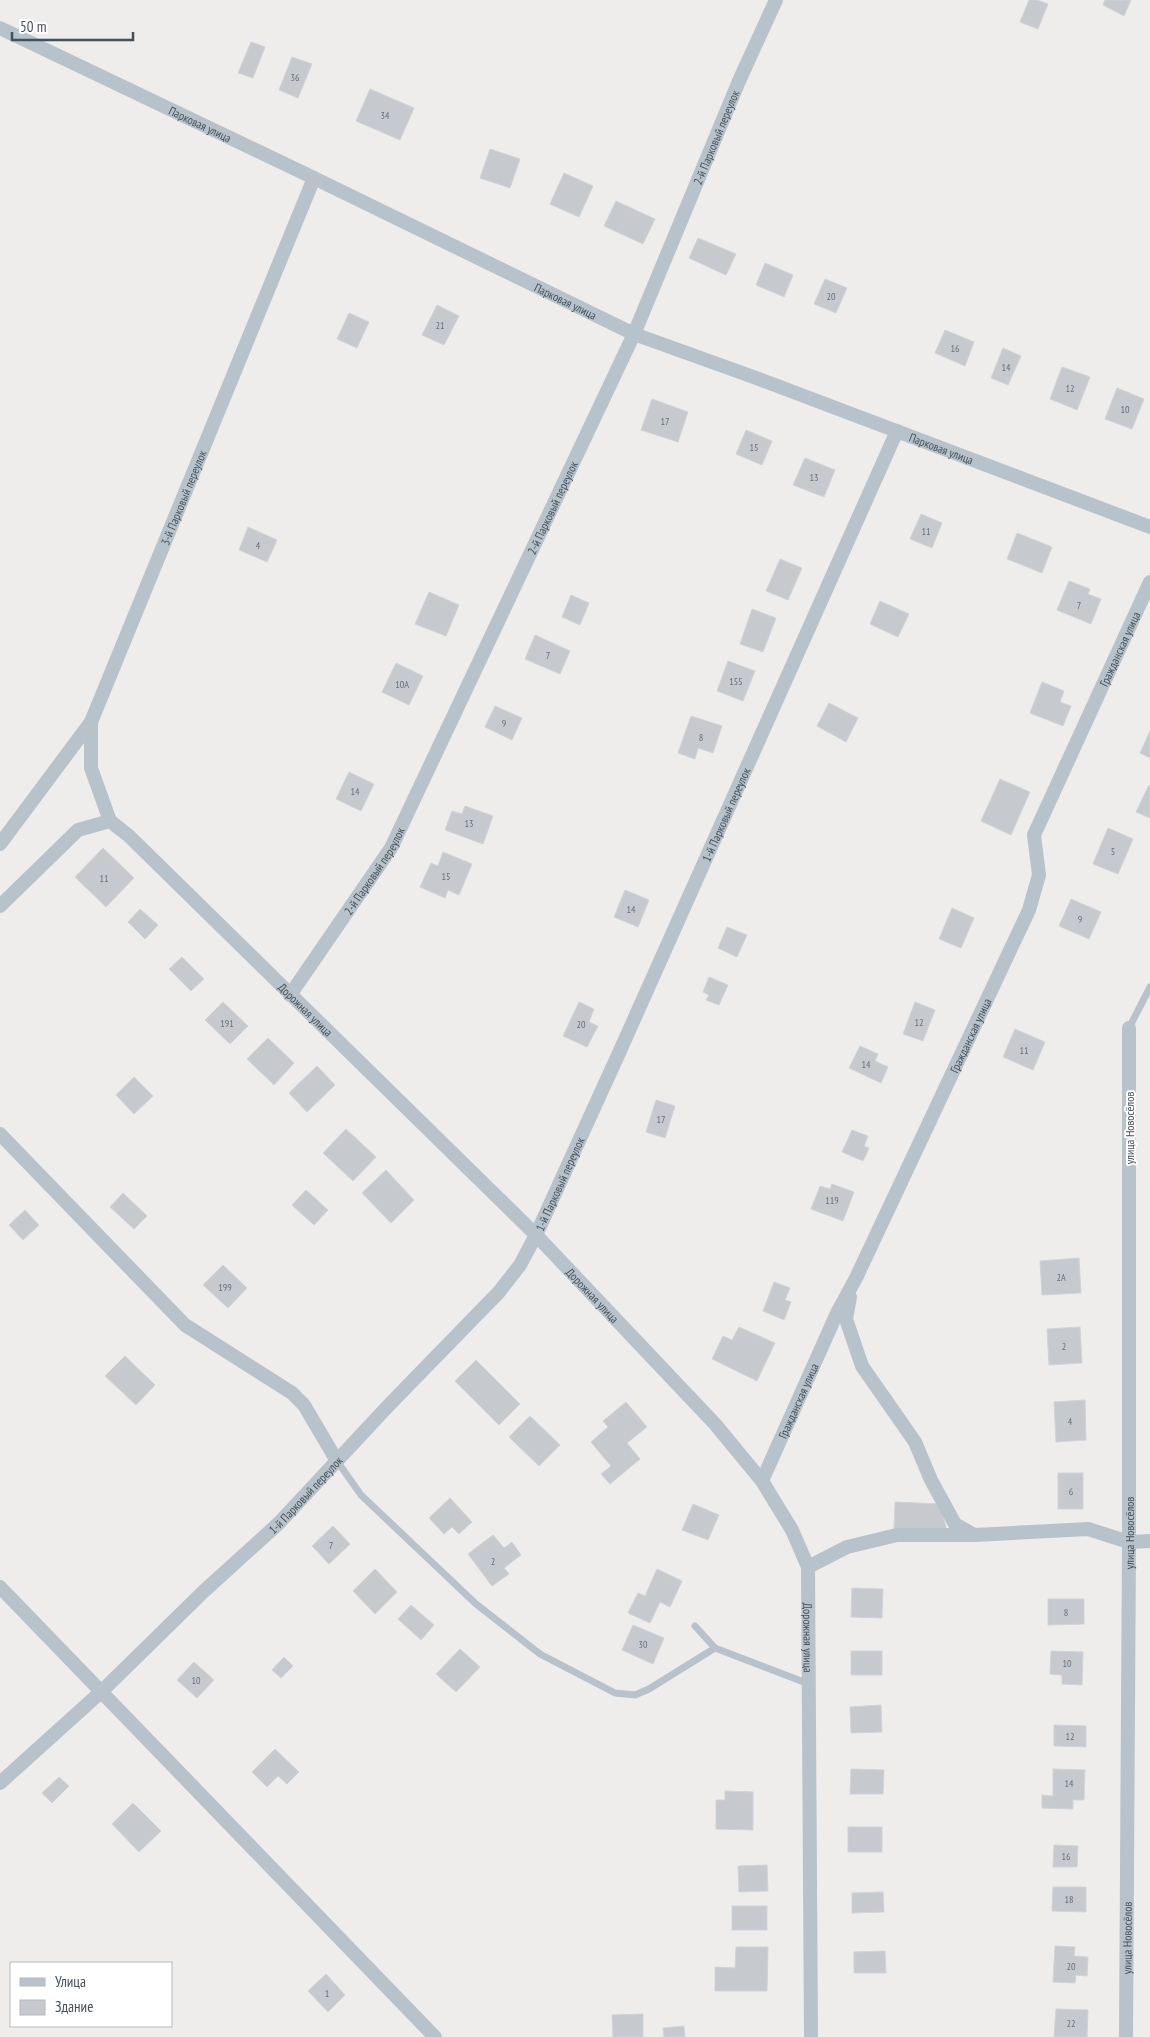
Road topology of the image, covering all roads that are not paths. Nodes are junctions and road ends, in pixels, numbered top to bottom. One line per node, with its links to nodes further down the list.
1 (776, 0): 4 (street, 2-й Парковый переулок)
2 (0, 28): 3 (street, Парковая улица)
3 (314, 178): 4 (street, Парковая улица); 8 (street, 3-й Парковый переулок)
4 (634, 334): 5 (street, Парковая улица); 13 (street, 2-й Парковый переулок)
5 (897, 431): 6 (street, Парковая улица); 16 (street, 1-й Парковый переулок)
6 (1150, 527)
7 (1150, 582): 17 (street, Гражданская улица)
8 (92, 722): 9 (street, 3-й Парковый переулок); 10 (street)
9 (110, 821): 11 (street); 13 (street, Дорожная улица)
10 (0, 844)
11 (0, 906)
12 (1150, 987): 14 (lane)
13 (290, 995): 16 (street, Дорожная улица)
14 (1129, 1028): 22 (street, улица Новосёлов)
15 (0, 1134): 18 (street)
16 (536, 1235): 18 (street, 1-й Парковый переулок); 19 (street, Дорожная улица)
17 (856, 1278): 19 (street, Гражданская улица); 20 (street)
18 (337, 1460): 26 (lane); 28 (street, 1-й Парковый переулок)
19 (762, 1481): 23 (street, Дорожная улица)
20 (974, 1535): 22 (street); 23 (street)
21 (1150, 1541): 22 (street)
22 (1129, 1542): 32 (street, улица Новосёлов)
23 (808, 1567): 27 (street, Дорожная улица)
24 (0, 1587): 28 (street)
25 (694, 1626): 26 (lane)
26 (715, 1648): 27 (lane)
27 (809, 1684): 31 (street, Дорожная улица)
28 (102, 1690): 29 (street, 1-й Парковый переулок); 30 (street)
29 (0, 1783)
30 (435, 2037)
31 (811, 2037)
32 (1126, 2037)

